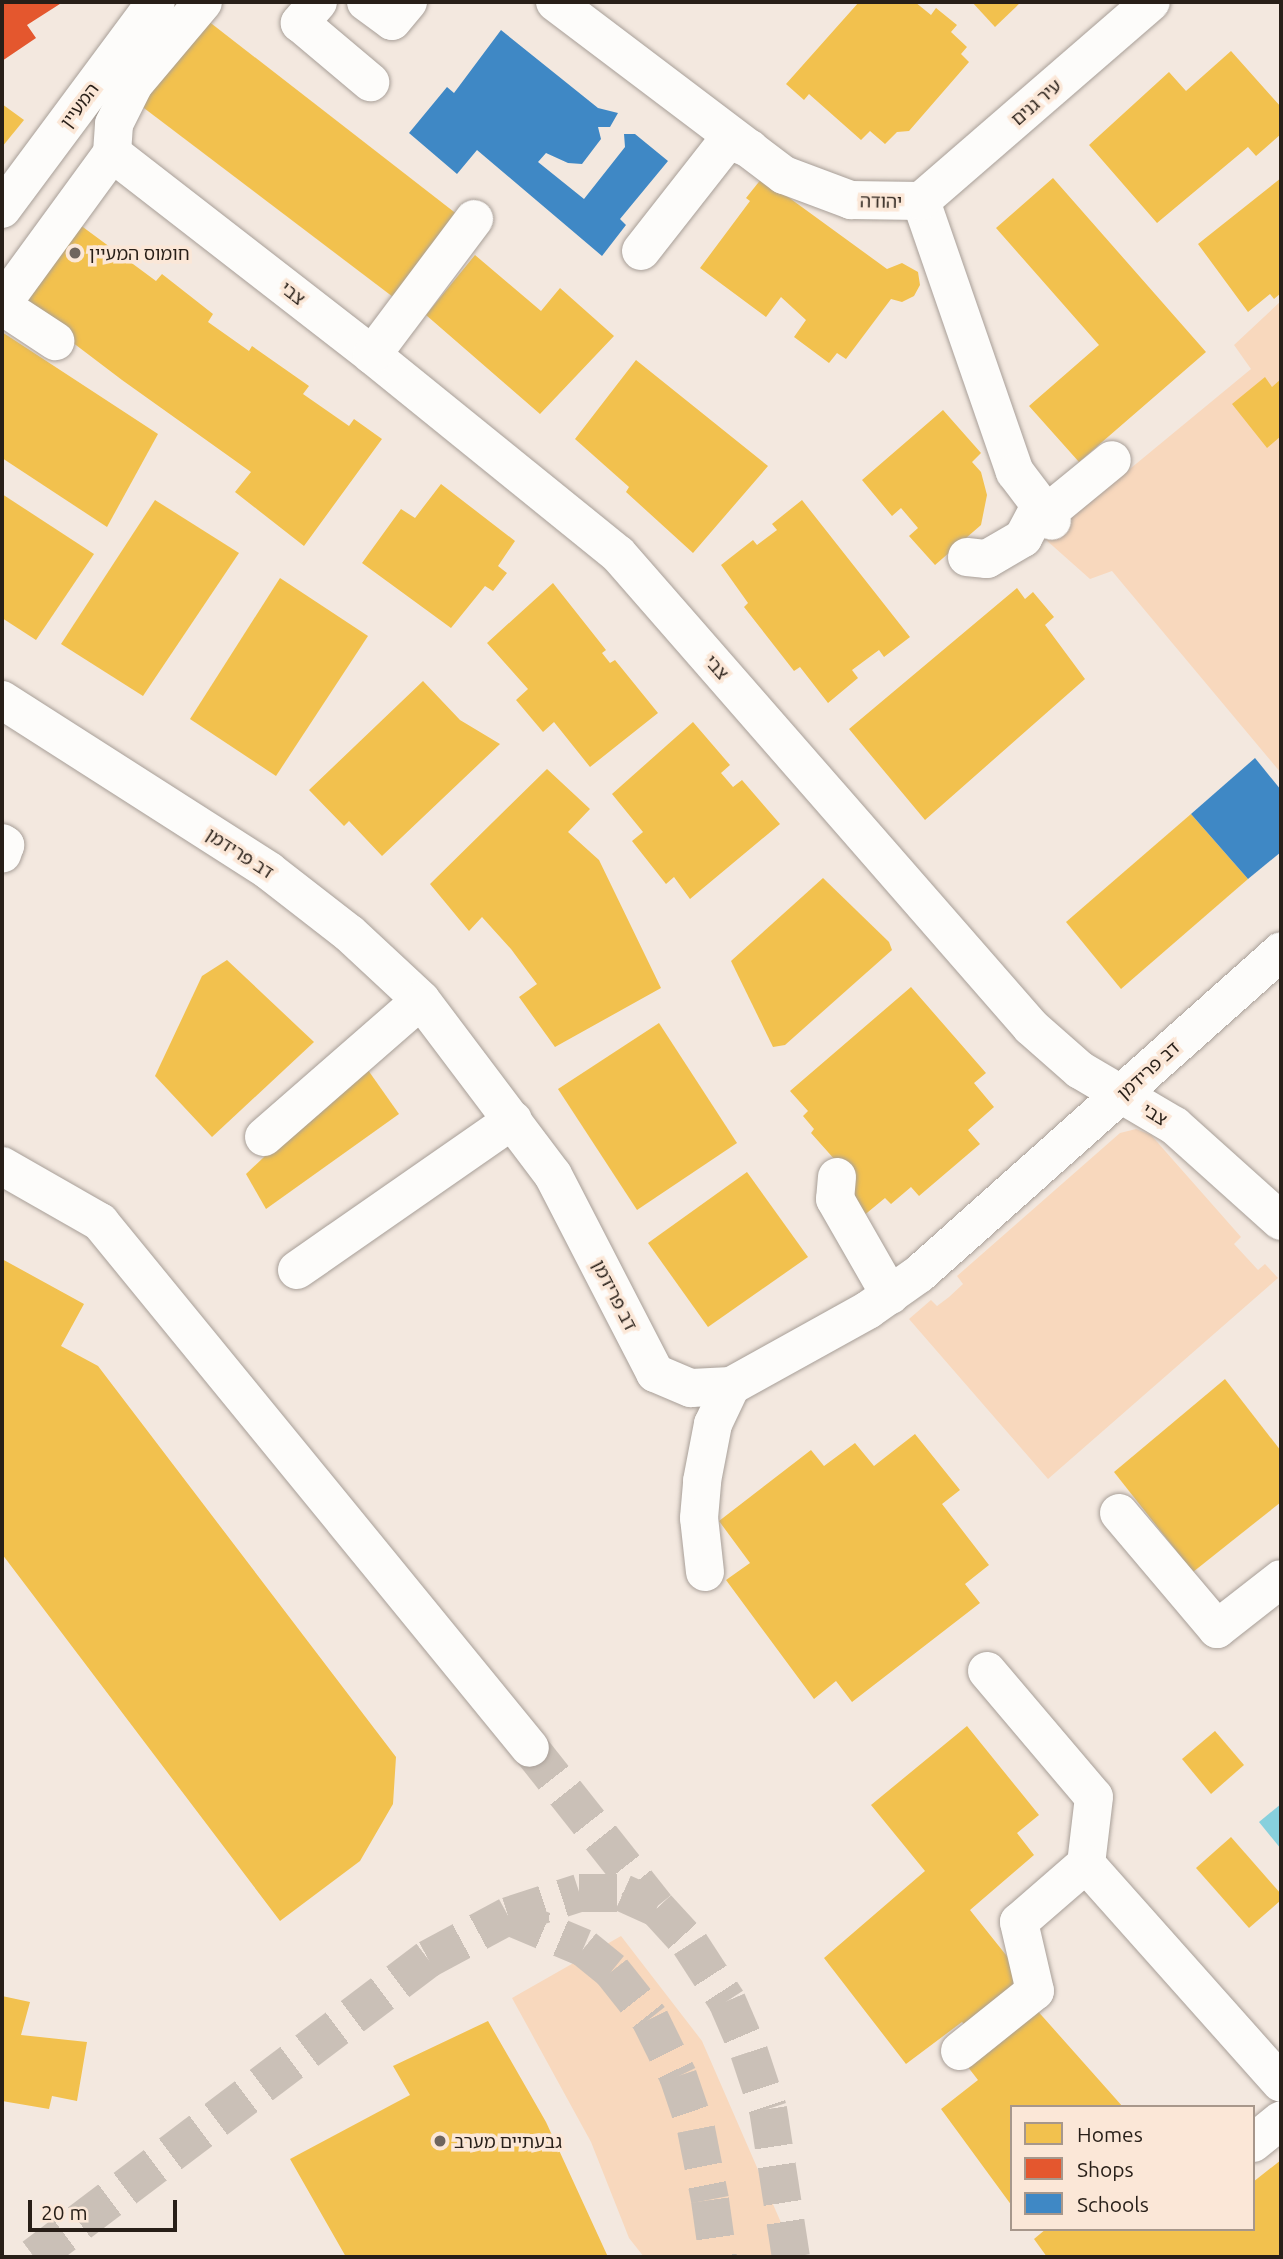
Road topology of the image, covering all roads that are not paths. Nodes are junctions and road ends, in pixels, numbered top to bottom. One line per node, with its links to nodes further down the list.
1 (156, 2): 12 (street, המעיין)
2 (203, 2): 10 (street, המעיין)
3 (317, 2): 8 (street)
4 (366, 2): 5 (street)
5 (408, 2)
6 (555, 2): 9 (street, יהודה)
7 (1151, 2): 11 (street, עיר גנים)
8 (370, 82)
9 (750, 149): 11 (street, יהודה); 14 (street)
10 (112, 153): 15 (street); 17 (street, צבי)
11 (922, 201): 19 (street, יהודה)
12 (2, 209)
13 (474, 219): 17 (street)
14 (641, 251)
15 (2, 305): 16 (street)
16 (55, 341)
17 (372, 355): 26 (street, צבי)
18 (1112, 460): 19 (street)
19 (1046, 513): 20 (street)
20 (967, 557)
21 (2, 700): 25 (street, דב פרידמן)
22 (2, 843): 23 (street)
23 (2, 854)
24 (1281, 951): 26 (street, דב פרידמן)
25 (421, 1000): 27 (street, דב פרידמן); 28 (street)
26 (1122, 1094): 31 (street, צבי); 33 (street, דב פרידמן)
27 (513, 1120): 32 (street); 34 (street, דב פרידמן)
28 (264, 1137)
29 (2, 1166): 39 (street)
30 (837, 1177): 33 (street)
31 (1281, 1221)
32 (297, 1270)
33 (890, 1295): 34 (street, דב פרידמן)
34 (731, 1386): 36 (street)
35 (1119, 1513): 37 (street)
36 (705, 1572)
37 (1281, 1579)
38 (987, 1671): 40 (street)
39 (530, 1748)
40 (1086, 1864): 41 (street); 42 (street)
41 (960, 2051)
42 (1281, 2083)
43 (1281, 2120): 44 (street)
44 (1255, 2141)

